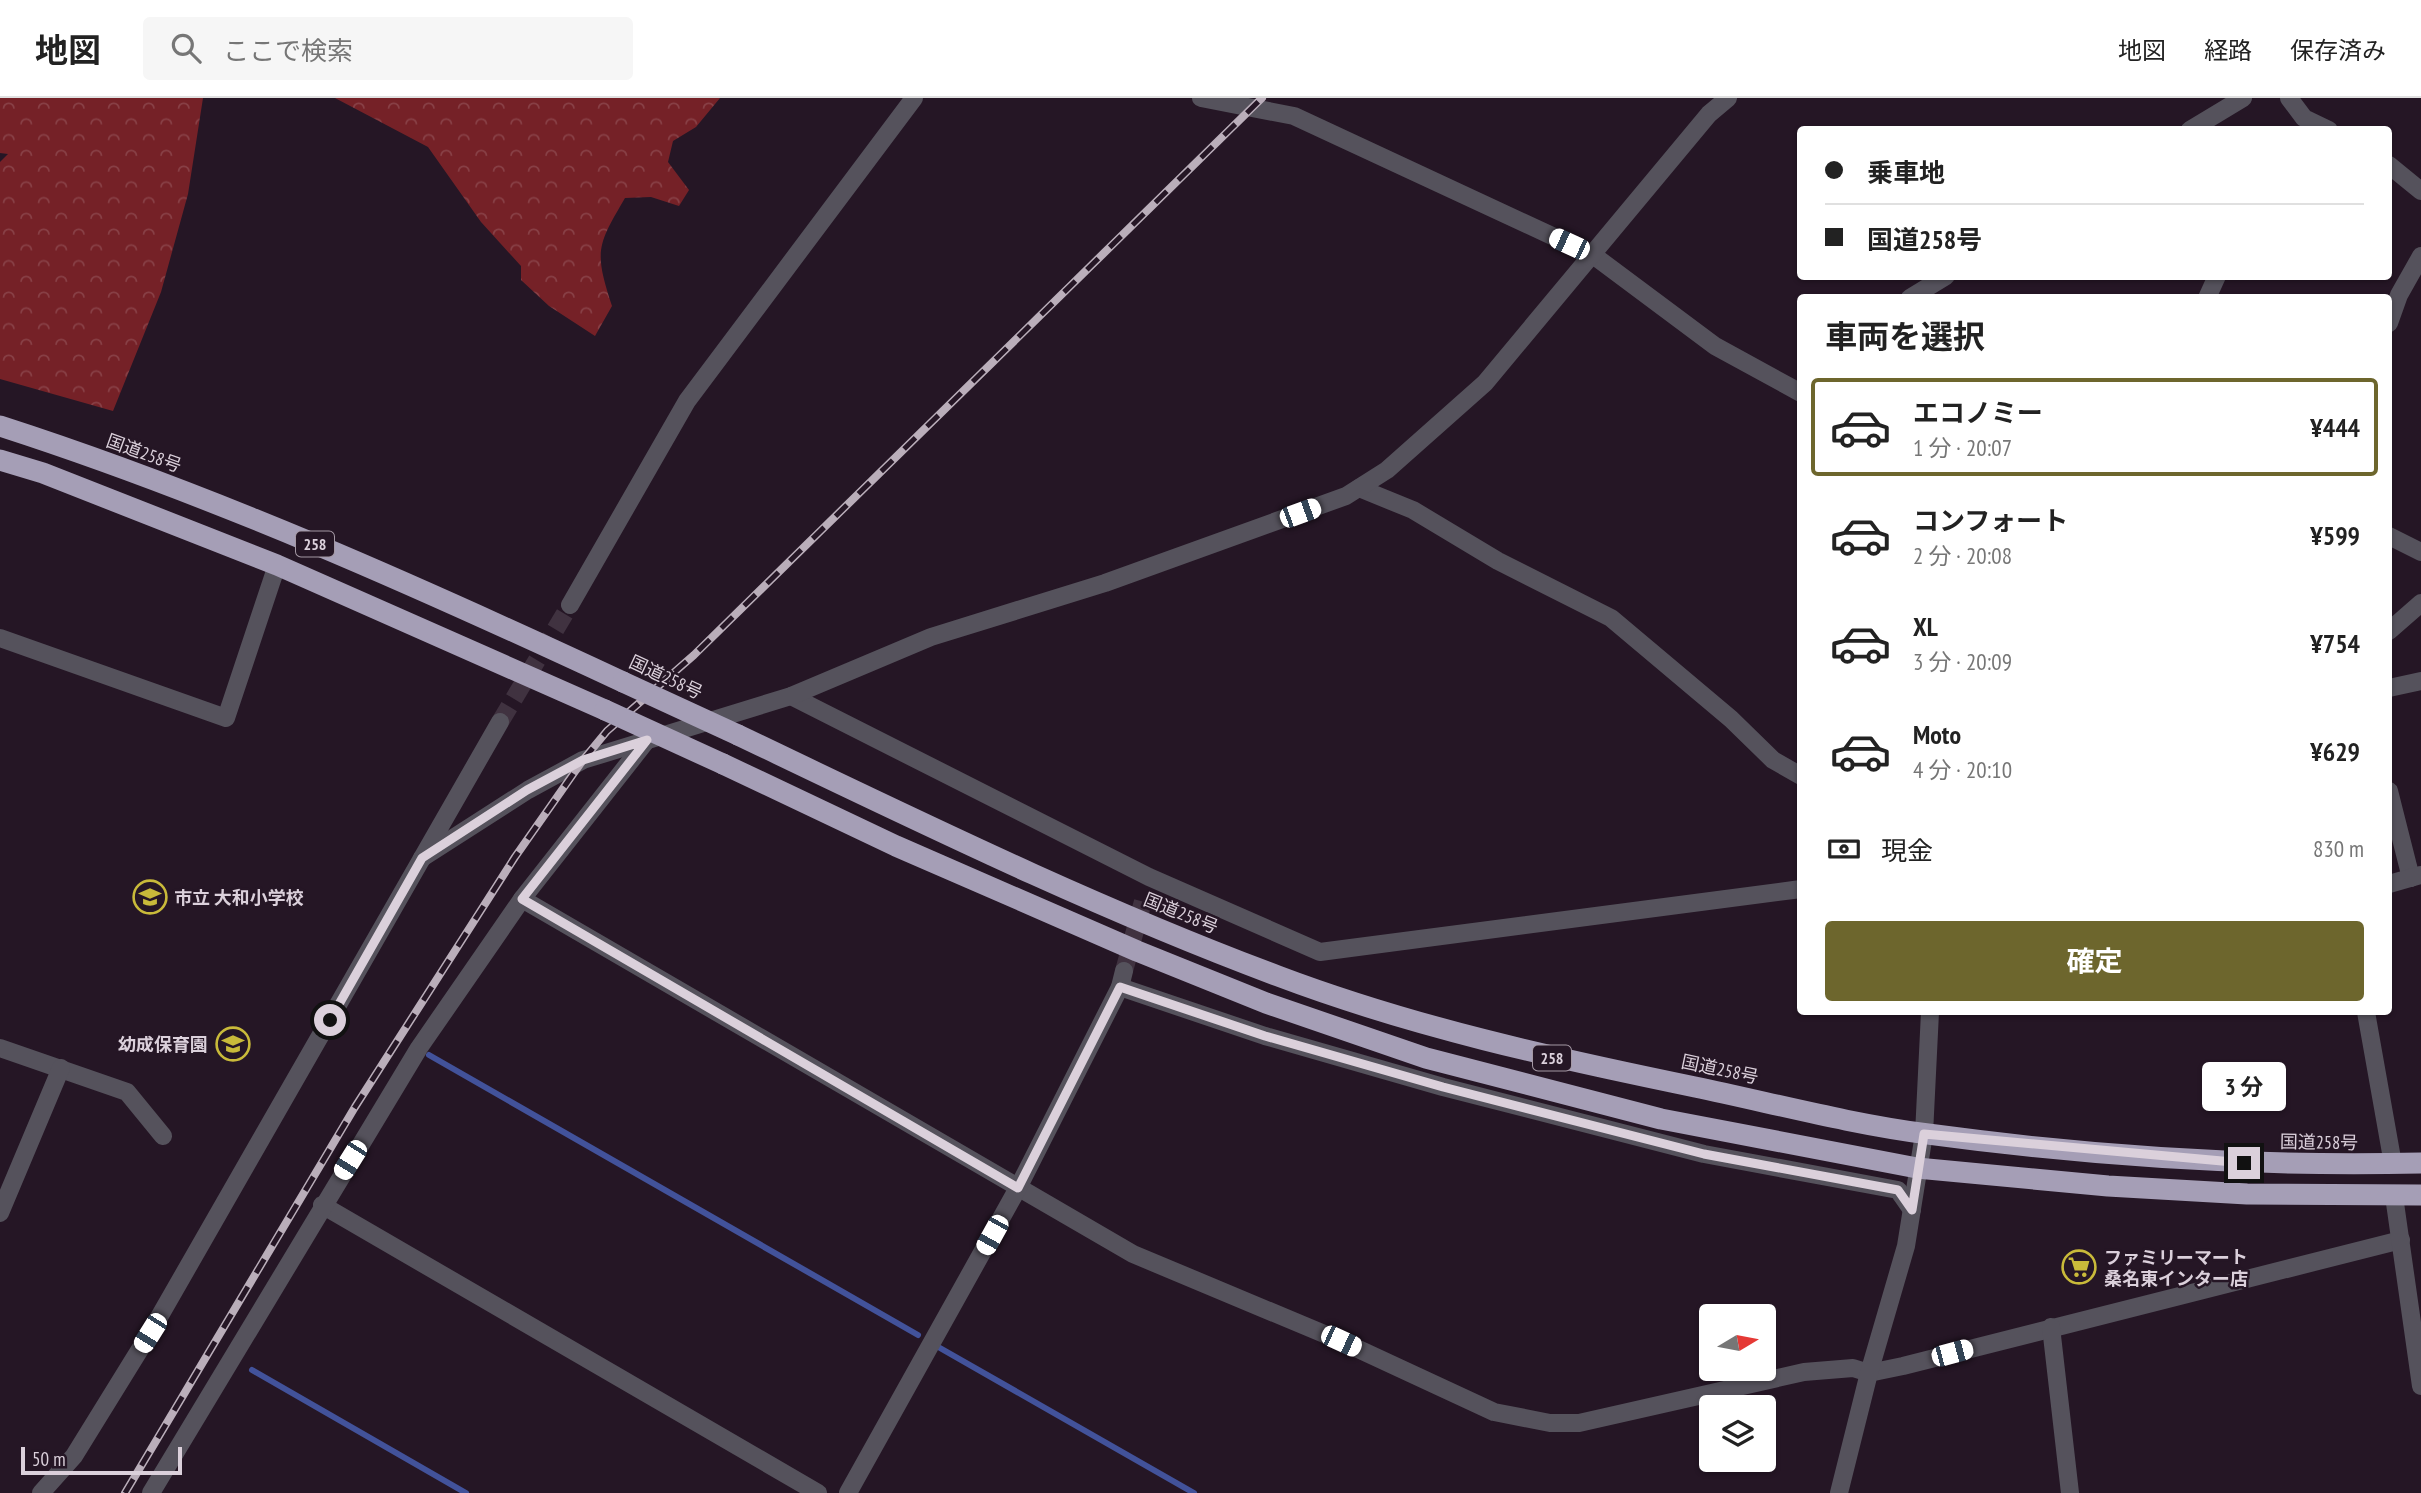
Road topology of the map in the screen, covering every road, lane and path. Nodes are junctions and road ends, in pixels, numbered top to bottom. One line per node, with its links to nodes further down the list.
1 (914, 98): 23 (street)
2 (1201, 98): 10 (street)
3 (1728, 98): 10 (street)
4 (2243, 98): 6 (street)
5 (2289, 98): 7 (street)
6 (2197, 126)
7 (2316, 126)
8 (2392, 167): 9 (street)
9 (2421, 191)
10 (1593, 256): 15 (street); 18 (street)
11 (2421, 256): 14 (street)
12 (1939, 280): 13 (street)
13 (1917, 294)
14 (2392, 315)
15 (1797, 391)
16 (0, 426): 42 (highway, 国道258号 / 258, bridge)
17 (0, 460): 21 (highway, 258)
18 (1359, 488): 28 (street); 31 (street)
19 (2392, 538): 20 (street)
20 (2421, 552)
21 (277, 565): 25 (street); 46 (highway, 258, bridge)
22 (2421, 603): 24 (street)
23 (570, 605)
24 (2392, 628)
25 (0, 638)
26 (2421, 681): 27 (street)
27 (2392, 687)
28 (791, 696): 30 (street); 36 (street)
29 (500, 722): 33 (street)
30 (647, 740): 33 (street); 37 (street)
31 (1797, 774)
32 (2392, 801): 34 (street)
33 (422, 858): 58 (street)
34 (2416, 877): 35 (street)
35 (2392, 883)
36 (1797, 890)
37 (522, 899): 47 (street); 51 (street)
38 (1930, 1015): 42 (street)
39 (2368, 1015): 45 (street)
40 (0, 1048): 41 (street)
41 (61, 1068): 43 (street); 48 (street)
42 (1924, 1134): 45 (highway, 国道258号 / 258); 46 (street)
43 (163, 1136)
44 (2421, 1163): 45 (highway, 国道258号 / 258)
45 (2393, 1164)
46 (1917, 1168): 50 (highway, 258); 52 (street)
47 (1018, 1188): 52 (street); 56 (street); 61 (street)
48 (4, 1189): 53 (street)
49 (2421, 1195): 50 (highway, 258)
50 (2393, 1196): 54 (street)
51 (322, 1205): 59 (street); 60 (street)
52 (1912, 1210): 56 (street)
53 (0, 1213)
54 (2400, 1240): 55 (street); 57 (street)
55 (2051, 1328): 56 (street); 63 (street)
56 (1869, 1373): 62 (street)
57 (2421, 1386)
58 (41, 1493)
59 (151, 1493)
60 (818, 1493)
61 (848, 1493)
62 (1839, 1493)
63 (2070, 1493)

